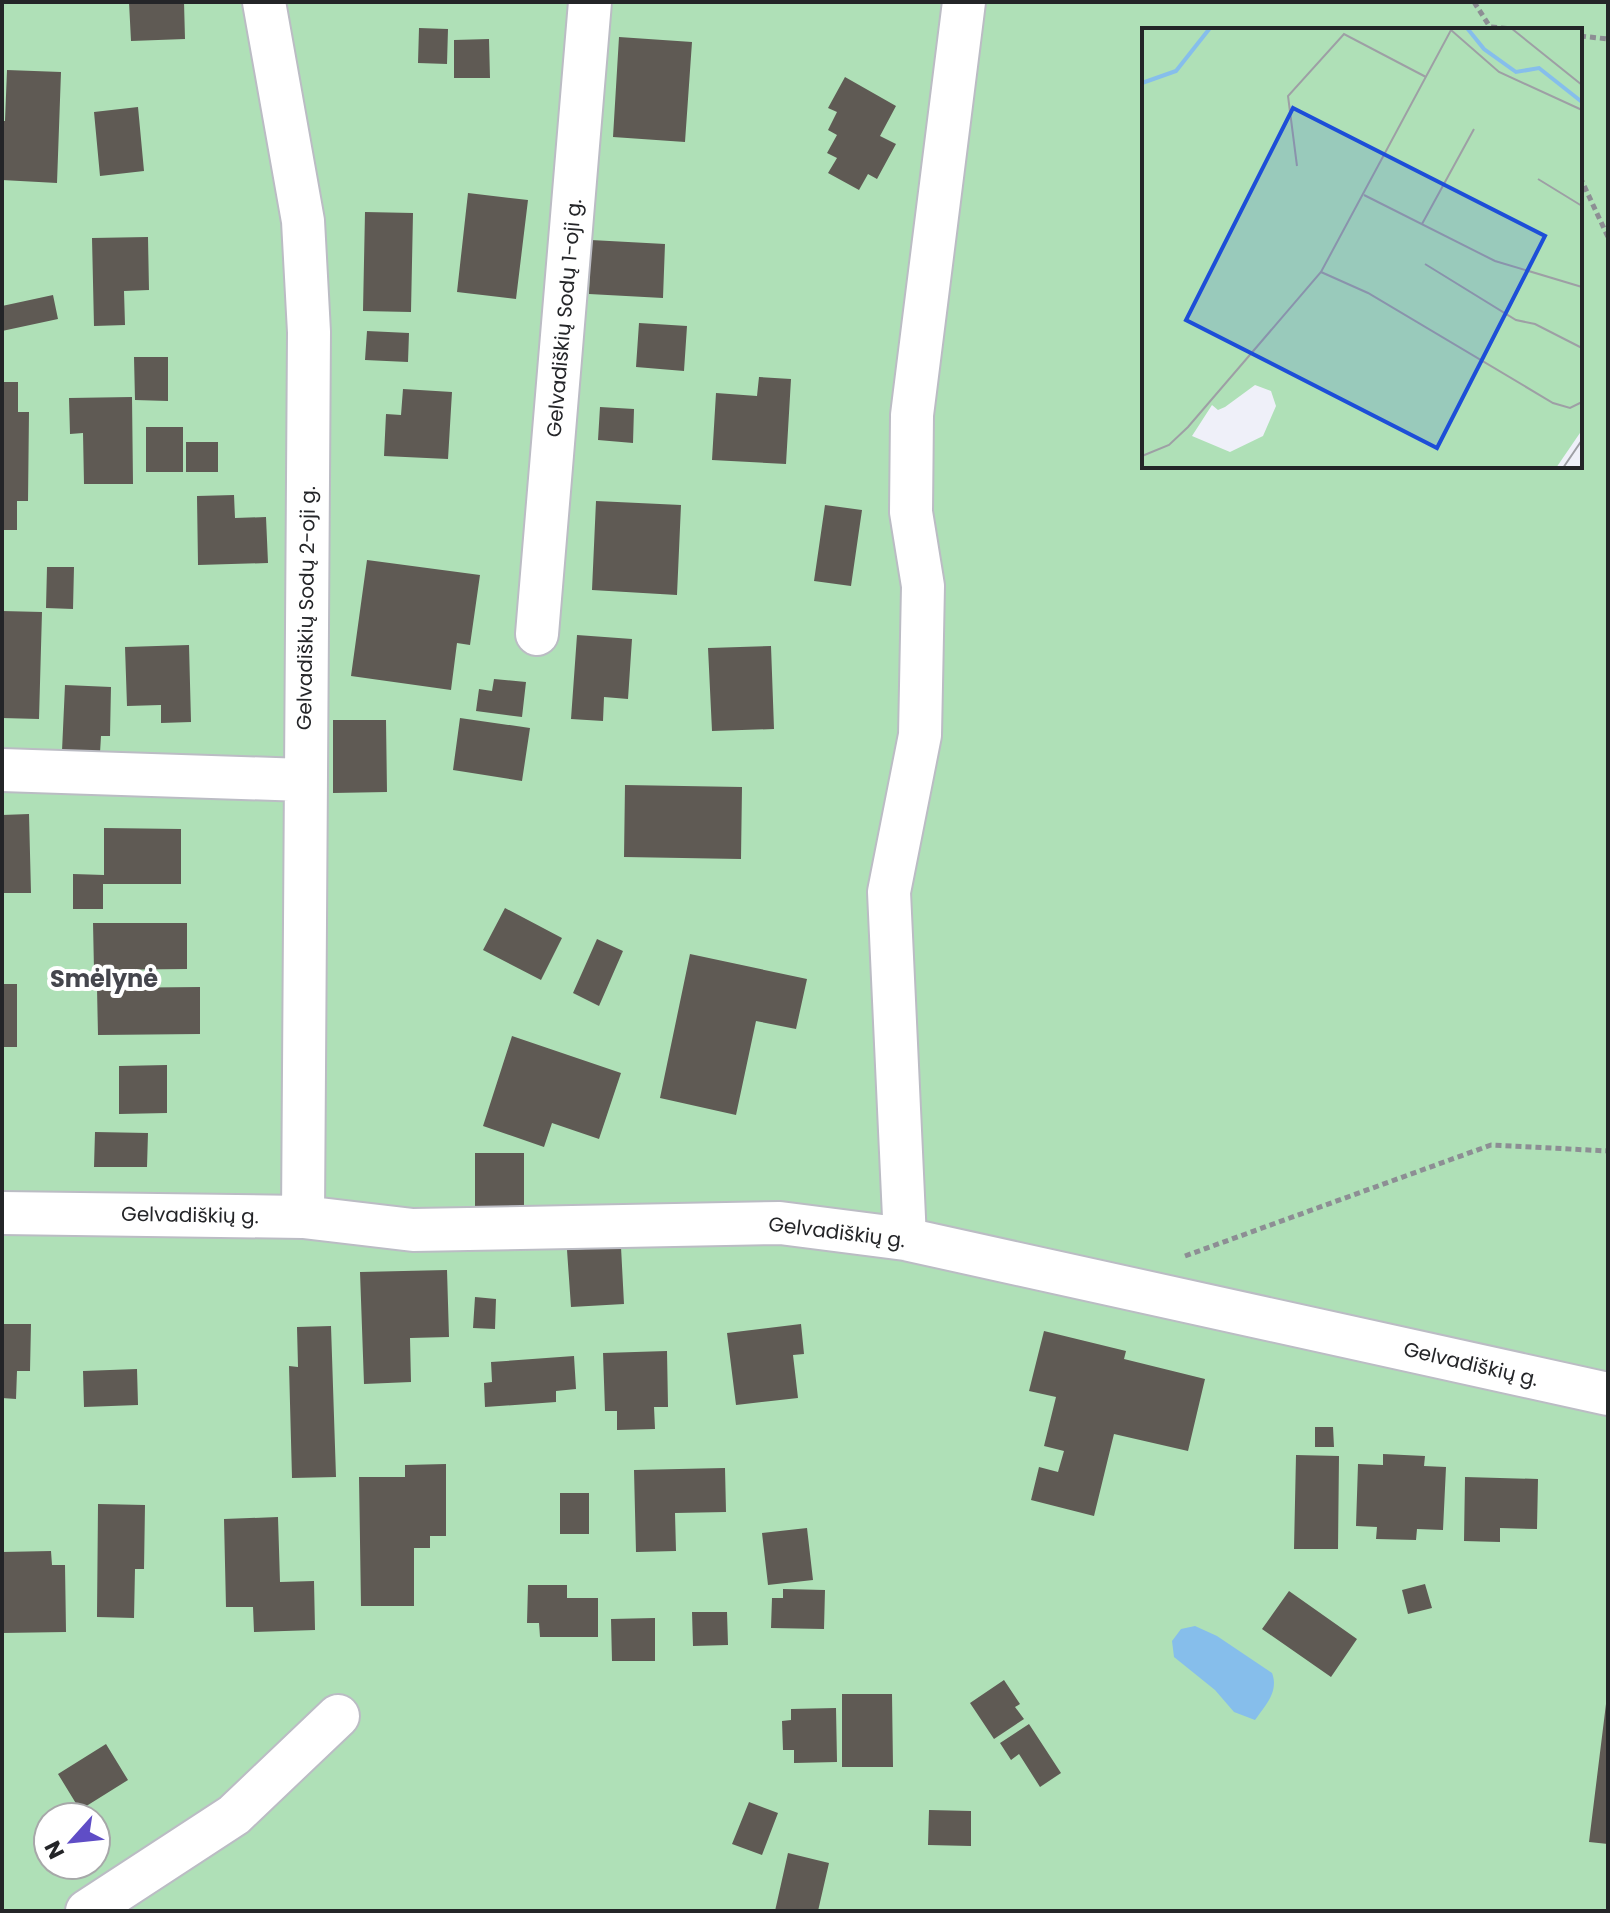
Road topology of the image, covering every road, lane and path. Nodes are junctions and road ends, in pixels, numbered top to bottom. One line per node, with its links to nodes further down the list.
1 (264, 2): 12 (street, Gelvadiškių Sodų 2-oji g.)
2 (590, 2): 10 (street, Gelvadiškių Sodų 1-oji g.)
3 (964, 2): 16 (street)
4 (1474, 2): 5 (path)
5 (1491, 28)
6 (1582, 36): 7 (path)
7 (1608, 39)
8 (1582, 181): 9 (path)
9 (1608, 237)
10 (537, 634)
11 (2, 770): 12 (street)
12 (304, 780): 15 (street, Gelvadiškių Sodų 2-oji g.)
13 (1608, 1151): 17 (path)
14 (2, 1213): 15 (street, Gelvadiškių g.)
15 (303, 1217): 16 (street, Gelvadiškių g.)
16 (905, 1239): 18 (street, Gelvadiškių g.)
17 (1184, 1257)
18 (1608, 1394)
19 (338, 1716): 20 (street)
20 (87, 1911)

